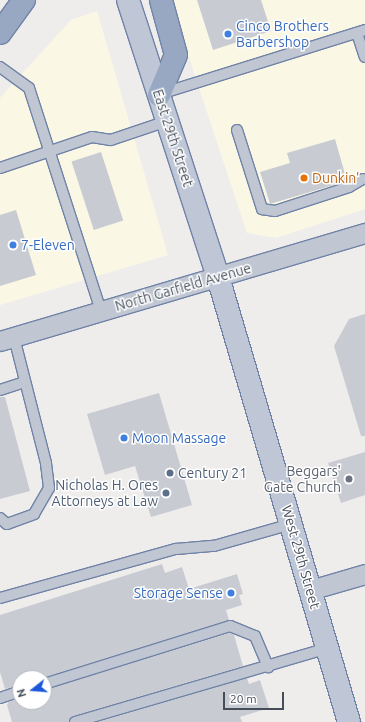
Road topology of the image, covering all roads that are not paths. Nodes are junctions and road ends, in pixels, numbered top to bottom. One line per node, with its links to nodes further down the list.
1 (24, 0): 5 (highway)
2 (128, 0): 8 (main road, East 29th Street)
3 (161, 0): 8 (highway)
4 (361, 32): 6 (lane); 8 (lane)
5 (0, 33)
6 (365, 57)
7 (0, 67): 11 (lane)
8 (158, 95): 9 (main road, East 29th Street)
9 (167, 121): 11 (lane); 15 (main road, East 29th Street)
10 (237, 130): 13 (lane)
11 (49, 152): 12 (lane); 16 (lane)
12 (0, 168)
13 (363, 179)
14 (365, 233): 15 (street, North Garfield Avenue)
15 (218, 277): 16 (street, North Garfield Avenue); 21 (main road, West 29th Street)
16 (101, 311): 17 (street, North Garfield Avenue)
17 (7, 339): 18 (lane)
18 (24, 382): 19 (lane); 20 (lane)
19 (0, 390)
20 (0, 518)
21 (291, 524): 23 (main road, West 29th Street); 24 (lane)
22 (365, 574): 23 (street)
23 (310, 590): 25 (main road, West 29th Street)
24 (0, 598)
25 (328, 648): 26 (lane); 31 (main road, West 29th Street)
26 (268, 668): 27 (lane); 30 (lane)
27 (52, 682)
28 (12, 694): 29 (lane)
29 (0, 698)
30 (75, 722)
31 (350, 722)

